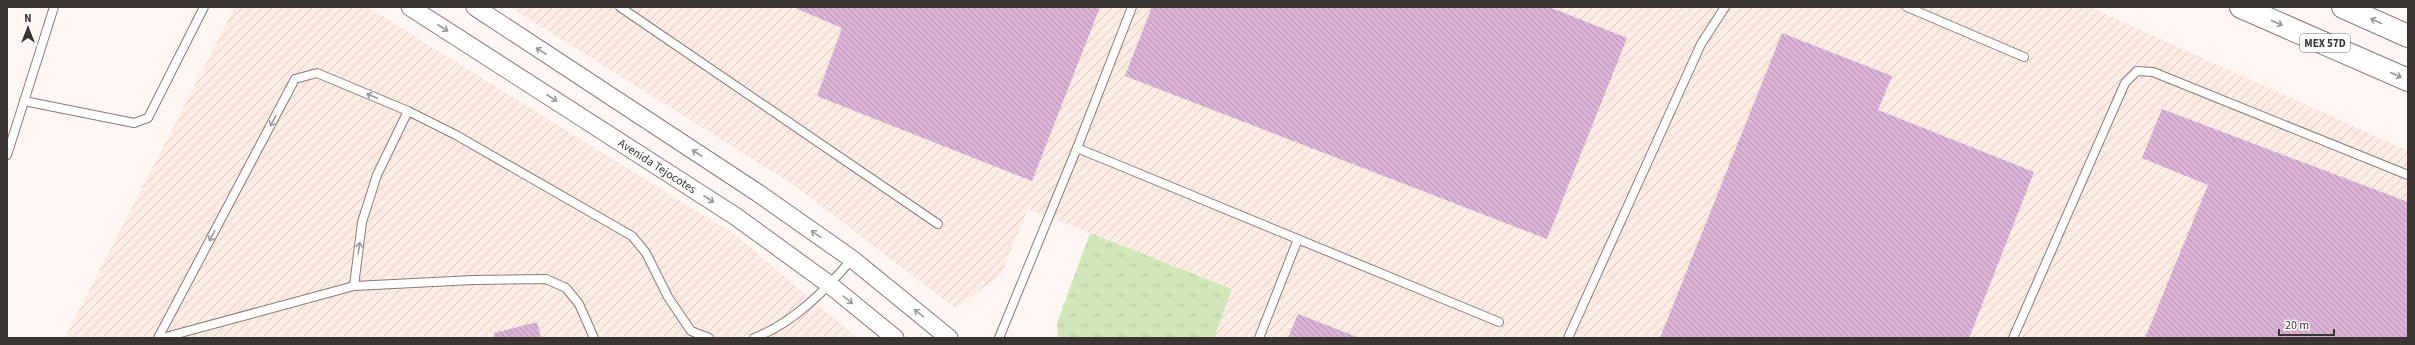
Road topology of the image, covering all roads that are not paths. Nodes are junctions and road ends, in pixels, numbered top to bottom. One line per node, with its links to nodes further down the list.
1 (54, 7): 14 (lane)
2 (204, 7): 14 (lane)
3 (410, 7): 22 (street, Avenida Tejocotes, one-way to 22)
4 (475, 7): 21 (street, one-way to 4)
5 (620, 7): 19 (lane)
6 (1132, 7): 16 (lane)
7 (1725, 7): 34 (lane)
8 (1907, 7): 12 (lane)
9 (2242, 7): 13 (highway, MEX 57D, one-way to 13)
10 (2343, 7): 11 (highway, one-way to 10)
11 (2408, 36)
12 (2024, 57)
13 (2408, 80)
14 (24, 101): 17 (lane)
15 (408, 112): 23 (lane, one-way to 15); 25 (lane, one-way to 25); 28 (lane)
16 (1077, 148): 20 (lane); 32 (lane)
17 (7, 155)
18 (2408, 175): 35 (lane)
19 (938, 224)
20 (1298, 239): 24 (lane); 33 (lane)
21 (852, 259): 22 (lane); 31 (street, one-way to 21)
22 (830, 285): 29 (lane); 30 (street, Avenida Tejocotes, one-way to 30)
23 (354, 286): 26 (lane); 27 (lane)
24 (1500, 322)
25 (158, 338)
26 (162, 338)
27 (594, 338)
28 (709, 338)
29 (754, 338)
30 (895, 338)
31 (949, 338)
32 (999, 338)
33 (1259, 338)
34 (1568, 338)
35 (2013, 338)

